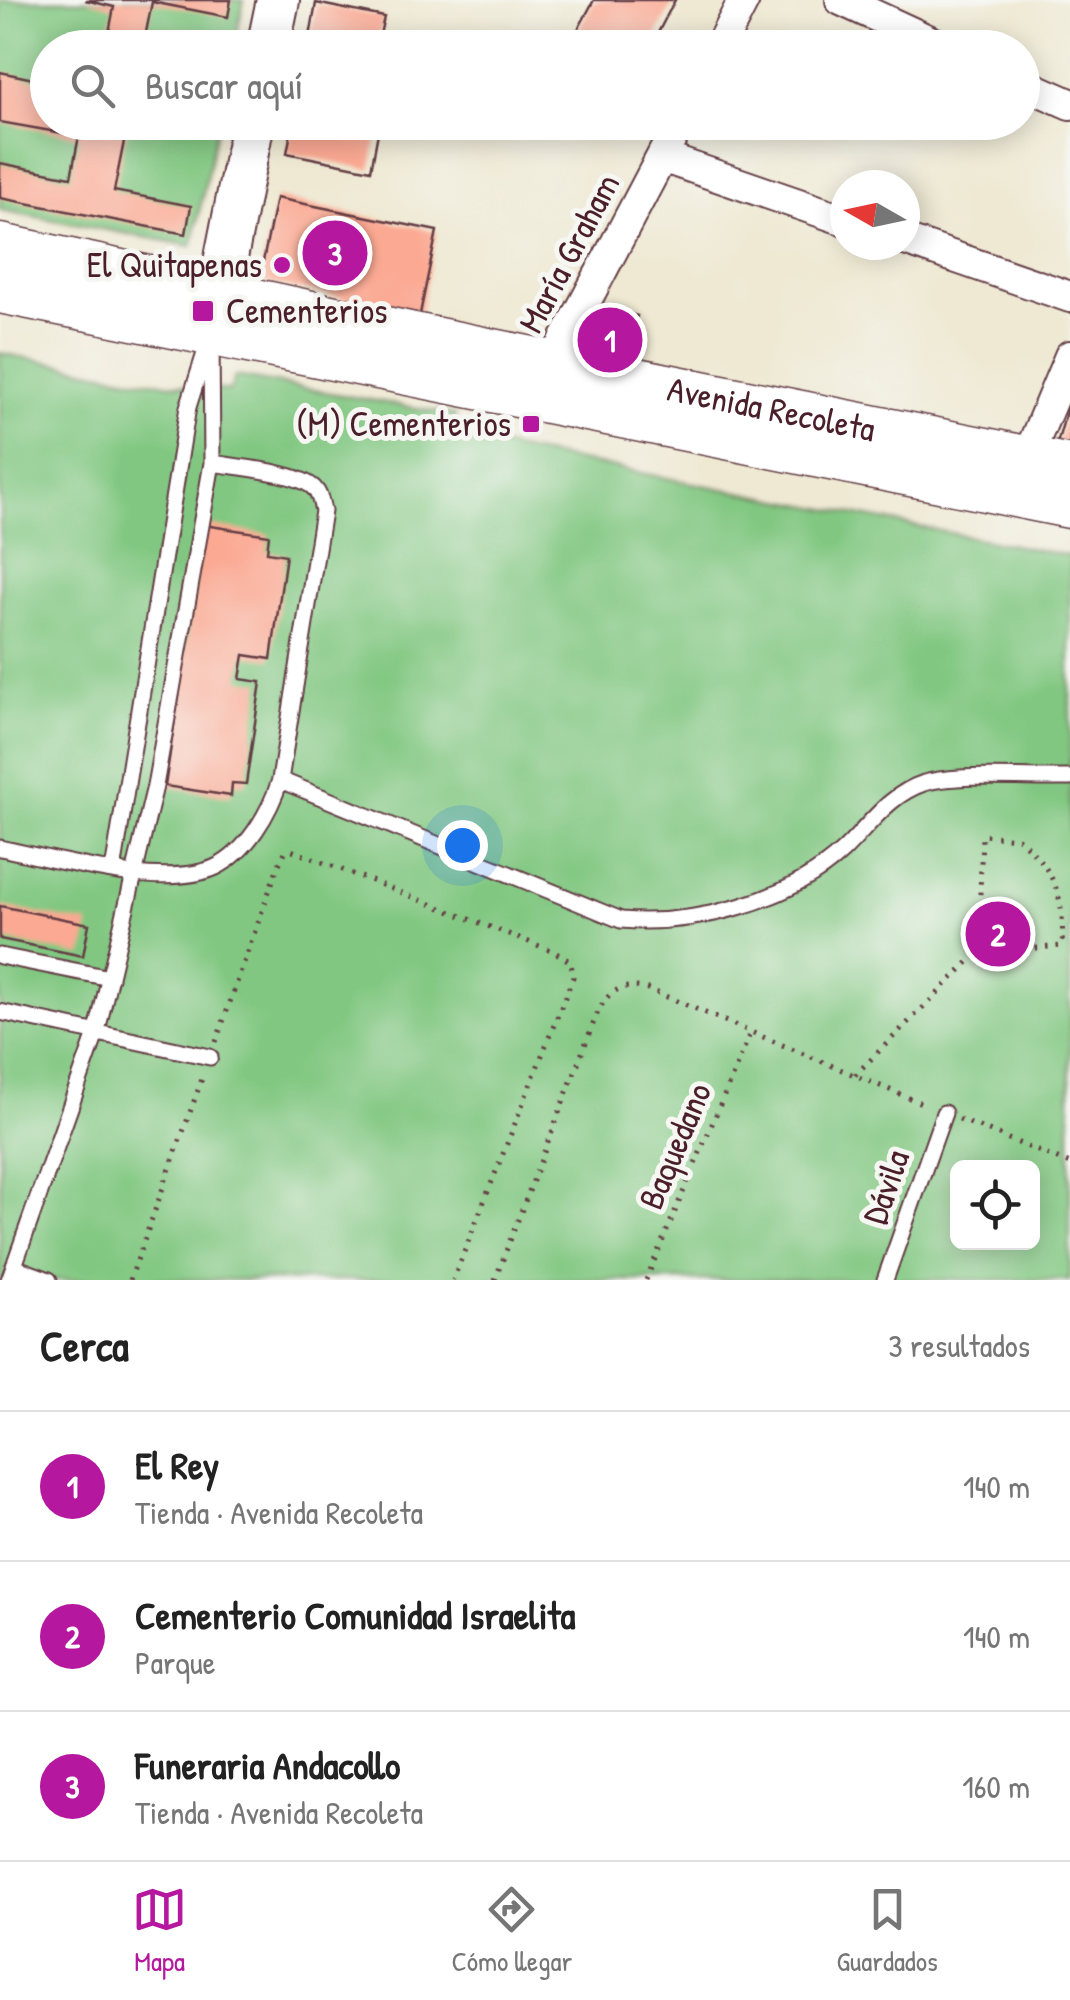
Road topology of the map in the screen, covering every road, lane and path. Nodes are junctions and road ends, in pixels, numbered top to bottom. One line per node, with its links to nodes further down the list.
1 (278, 0): 4 (main road)
2 (744, 0): 5 (street)
3 (840, 0): 6 (street)
4 (272, 30)
5 (729, 30)
6 (906, 30)
7 (1040, 91): 8 (street)
8 (1070, 104)
9 (249, 140): 17 (main road)
10 (671, 140): 11 (street, María Graham)
11 (662, 157): 12 (street); 19 (street, María Graham)
12 (830, 215)
13 (920, 245): 16 (street)
14 (0, 248): 17 (main road, Avenida Recoleta)
15 (0, 289): 17 (main road, Avenida Recoleta)
16 (1070, 297)
17 (215, 313): 19 (main road, Avenida Recoleta); 20 (lane); 22 (main road, Avenida Recoleta); 26 (lane)
18 (1070, 356): 21 (street)
19 (552, 365): 21 (main road, Avenida Recoleta)
20 (212, 462): 24 (lane); 27 (lane)
21 (1048, 465)
22 (1070, 504)
23 (1070, 778): 24 (lane)
24 (280, 780): 27 (lane)
25 (0, 848): 26 (lane)
26 (113, 871): 27 (lane)
27 (136, 873): 30 (lane)
28 (978, 953): 28 (path); 35 (path)
29 (0, 956): 30 (lane)
30 (110, 978): 32 (lane)
31 (0, 1012): 32 (lane)
32 (98, 1031): 34 (lane); 38 (lane)
33 (751, 1032): 35 (path); 42 (path); 43 (path, Baquedano)
34 (210, 1057): 40 (path); 41 (path)
35 (854, 1074): 36 (path)
36 (944, 1113): 37 (path); 44 (lane, Dávila)
37 (1070, 1164)
38 (11, 1273): 39 (lane)
39 (49, 1280)
40 (130, 1280)
41 (453, 1280)
42 (494, 1280)
43 (646, 1280)
44 (885, 1280)

